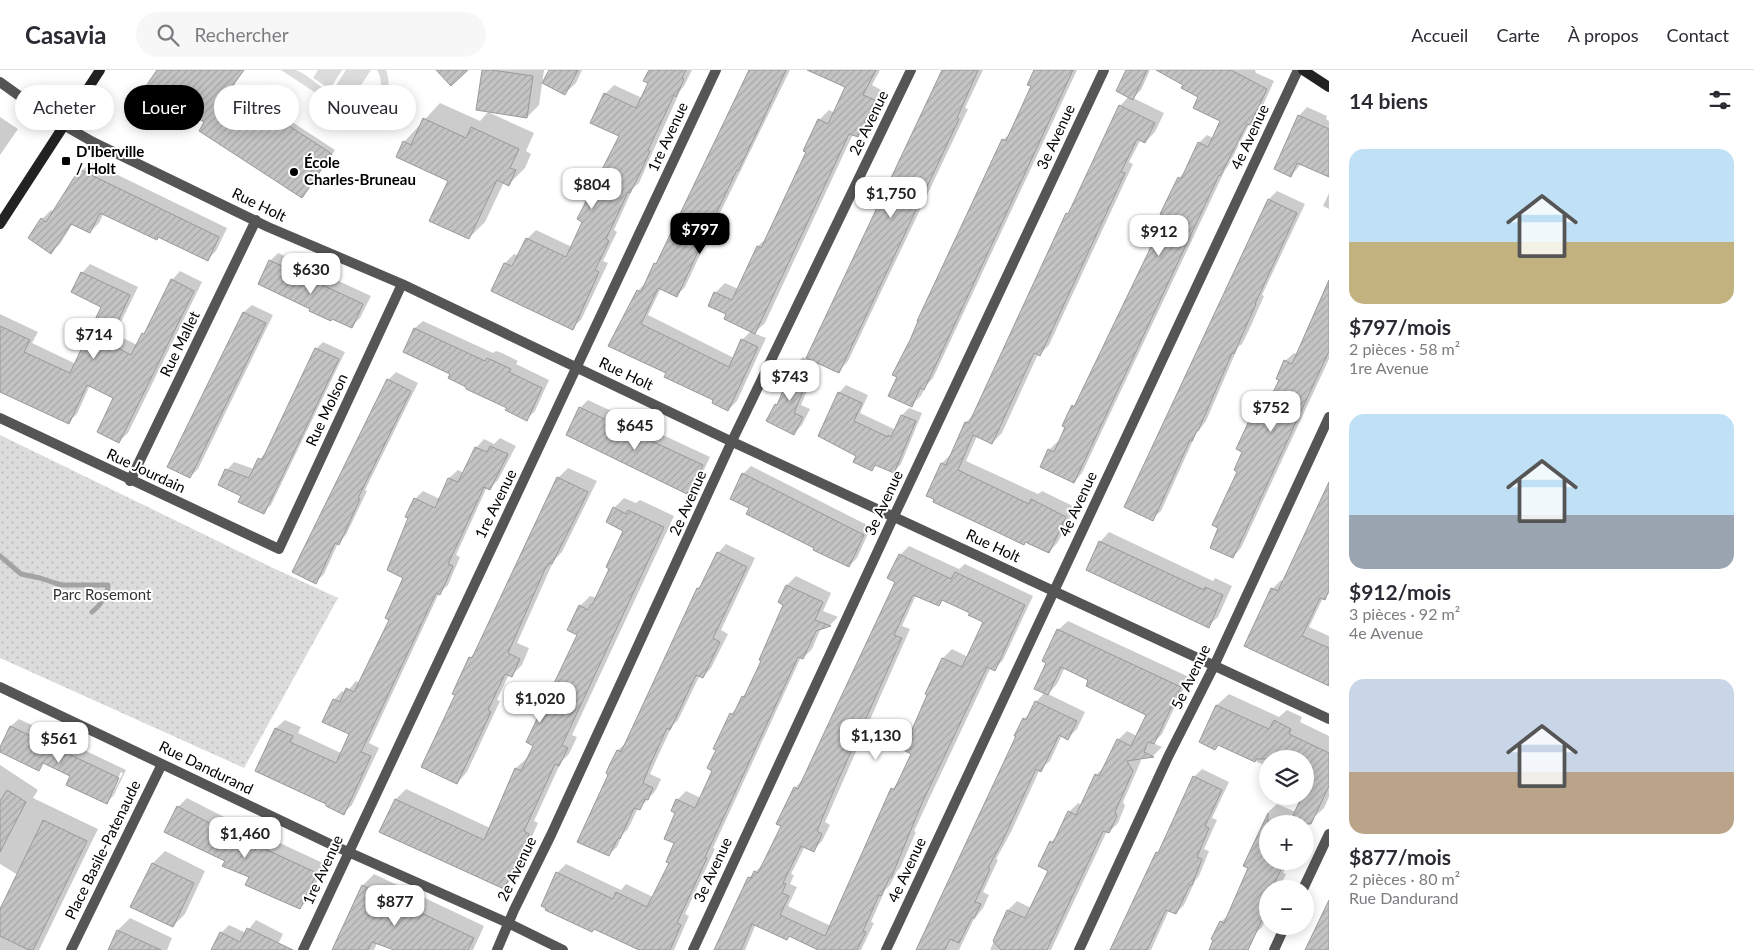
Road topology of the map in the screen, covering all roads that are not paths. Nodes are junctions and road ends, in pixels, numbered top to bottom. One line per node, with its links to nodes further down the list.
1 (100, 70): 8 (main road)
2 (716, 70): 16 (street, 1re Avenue)
3 (911, 70): 19 (street, 2e Avenue)
4 (1104, 70): 21 (street, 3e Avenue)
5 (1298, 70): 23 (street, 4e Avenue)
6 (1303, 70): 9 (main road)
7 (0, 82): 10 (street, Rue Holt)
8 (90, 85)
9 (1329, 87)
10 (15, 93)
11 (59, 130): 14 (main road)
12 (73, 130): 13 (street, Rue Holt)
13 (256, 220): 15 (street, Rue Holt); 20 (street, Rue Mallet)
14 (0, 224)
15 (402, 284): 16 (street, Rue Holt); 22 (street, Rue Molson)
16 (577, 368): 19 (street, Rue Holt); 29 (street, 1re Avenue)
17 (1329, 417): 24 (street, 5e Avenue)
18 (0, 418): 20 (street, Rue Jourdain)
19 (732, 441): 21 (street, Rue Holt); 31 (street, 2e Avenue)
20 (130, 480): 22 (street, Rue Jourdain)
21 (894, 516): 23 (street, Rue Holt); 37 (street, 3e Avenue)
22 (279, 549)
23 (1054, 591): 24 (street, Rue Holt); 38 (street, 4e Avenue)
24 (1214, 666): 26 (street, Rue Holt); 39 (street, 5e Avenue)
25 (0, 687): 27 (street, Rue Dandurand)
26 (1329, 720)
27 (162, 764): 29 (street, Rue Dandurand); 33 (street, Place Basile-Patenaude)
28 (1329, 834): 30 (street)
29 (348, 852): 31 (street, Rue Dandurand); 34 (street, 1re Avenue)
30 (1307, 880)
31 (508, 923): 35 (street, 2e Avenue); 36 (street, Rue Dandurand)
32 (1281, 935): 40 (street)
33 (71, 950)
34 (303, 950)
35 (497, 950)
36 (563, 950)
37 (693, 950)
38 (886, 950)
39 (1079, 950)
40 (1274, 950)

